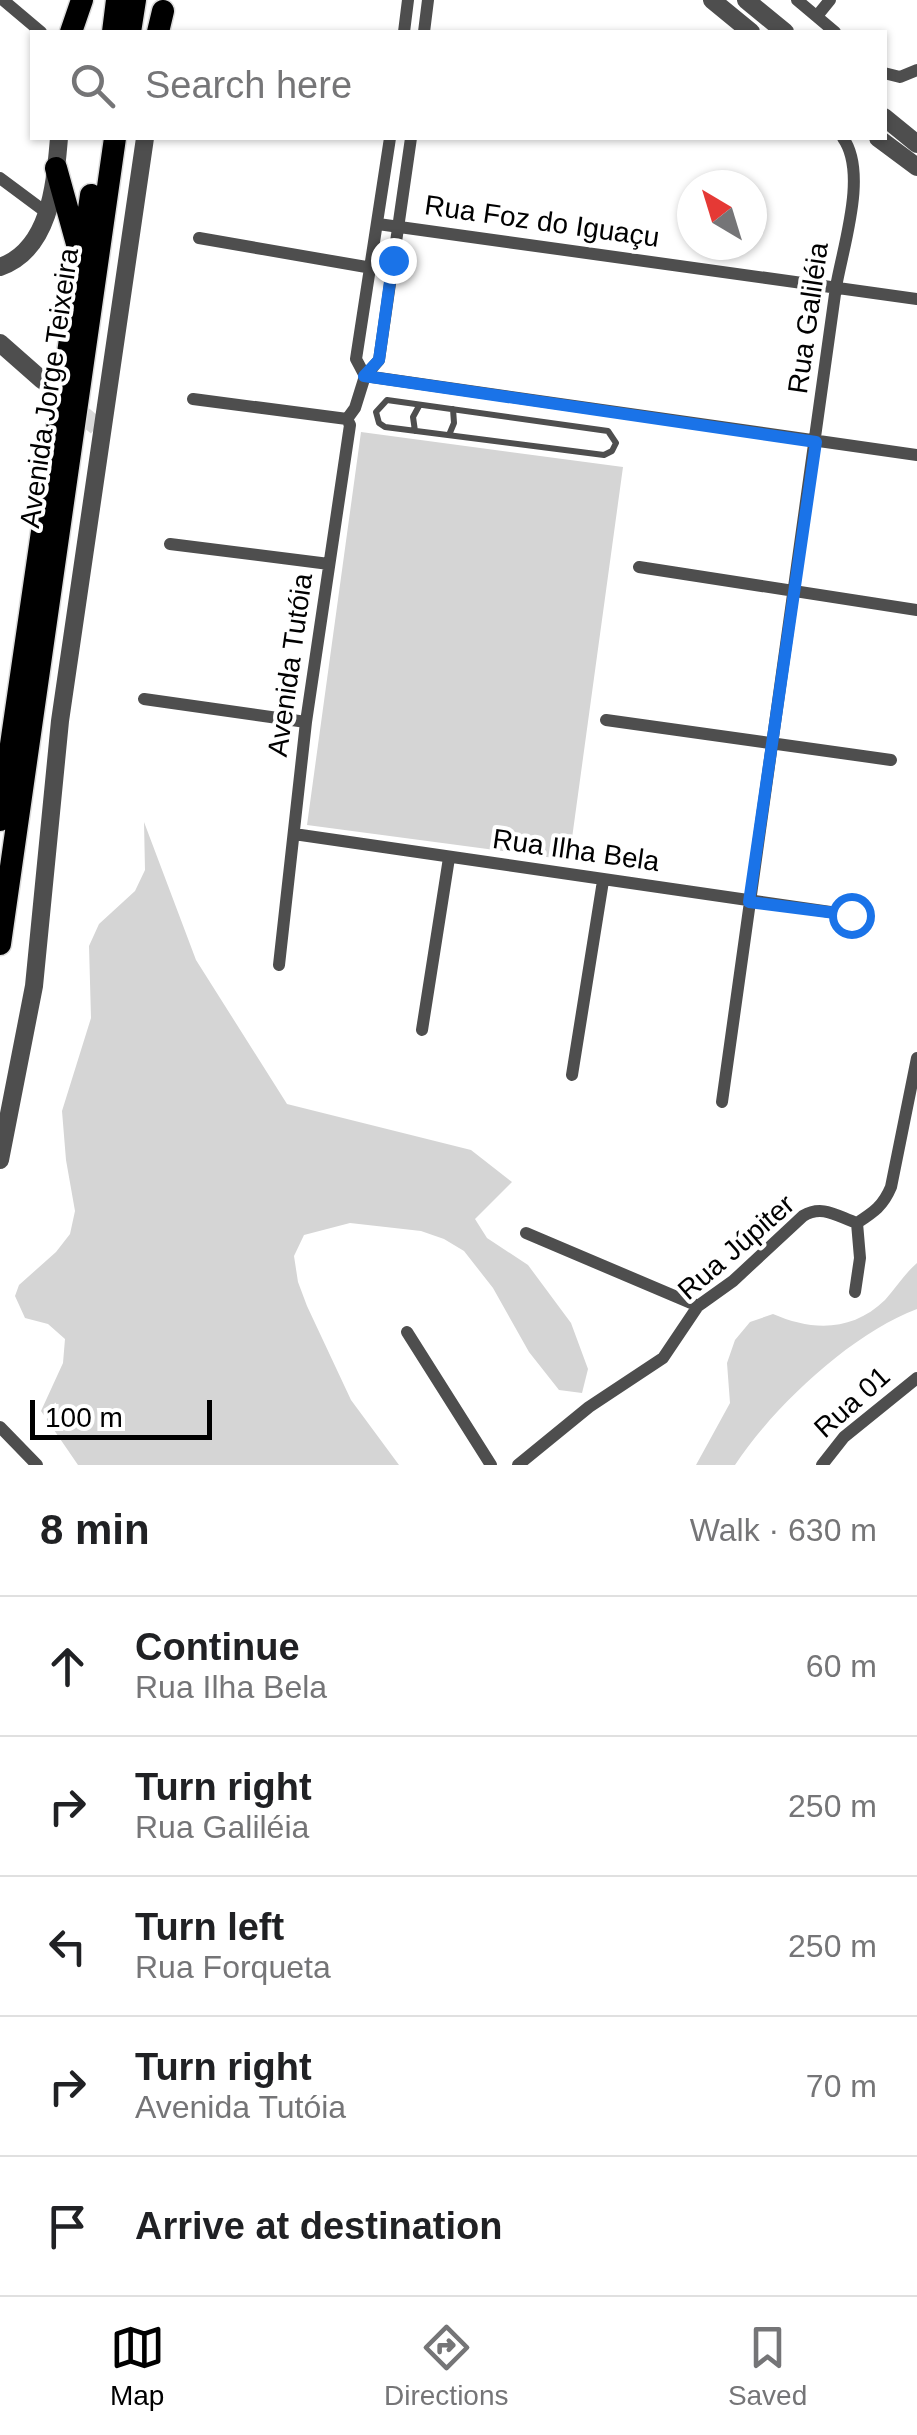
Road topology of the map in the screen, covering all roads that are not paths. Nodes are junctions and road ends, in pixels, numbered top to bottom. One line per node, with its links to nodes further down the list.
1 (3, 0): 13 (street)
2 (74, 0): 14 (street)
3 (82, 0): 15 (highway)
4 (118, 0): 16 (highway)
5 (135, 0): 17 (highway)
6 (408, 0): 18 (street)
7 (428, 0): 19 (street)
8 (712, 0): 20 (street)
9 (746, 0): 21 (street)
10 (798, 0): 12 (street)
11 (830, 0): 12 (street)
12 (817, 16): 22 (street)
13 (40, 30)
14 (70, 30)
15 (71, 30)
16 (113, 30)
17 (130, 30)
18 (404, 30)
19 (424, 30)
20 (749, 30)
21 (783, 30)
22 (834, 30)
23 (917, 70): 24 (street)
24 (887, 74)
25 (887, 120): 35 (street)
26 (59, 140): 37 (street)
27 (99, 140): 44 (highway)
28 (114, 140): 40 (highway, Avenida Jorge Teixeira)
29 (126, 140): 40 (highway)
30 (145, 140): 84 (street)
31 (390, 140): 41 (street, Avenida Tutóia)
32 (411, 140): 42 (street, Avenida Tutóia)
33 (844, 140): 47 (street, Rua Galiléia)
34 (881, 140): 36 (street)
35 (917, 144)
36 (917, 167)
37 (56, 168): 39 (street); 44 (highway)
38 (0, 178): 39 (street)
39 (47, 214): 45 (street)
40 (103, 218): 78 (highway, Avenida Jorge Teixeira)
41 (378, 224): 42 (street, Rua Foz do Iguaçu); 46 (street, Avenida Tutóia)
42 (398, 227): 47 (street, Rua Foz do Iguaçu); 50 (street, Avenida Tutóia)
43 (199, 238): 46 (street)
44 (80, 259): 72 (highway)
45 (0, 267)
46 (372, 268): 50 (street, Avenida Tutóia)
47 (836, 287): 48 (street, Rua Foz do Iguaçu); 60 (street, Rua Galiléia)
48 (917, 299)
49 (0, 343): 51 (street)
50 (364, 376): 52 (street); 57 (street, Avenida Tutóia)
51 (42, 380)
52 (440, 388): 55 (lane); 60 (street)
53 (193, 398): 57 (street)
54 (420, 405): 55 (lane); 58 (lane); 58 (lane)
55 (436, 407): 56 (lane)
56 (452, 410): 59 (lane); 59 (lane)
57 (347, 419): 63 (street, Avenida Tutóia)
58 (416, 430): 59 (lane)
59 (449, 435)
60 (816, 442): 61 (street); 65 (street, Rua Galiléia)
61 (917, 455)
62 (170, 544): 63 (street)
63 (329, 564): 69 (street, Avenida Tutóia)
64 (639, 567): 65 (street)
65 (794, 590): 66 (street); 70 (street, Rua Galiléia)
66 (917, 610)
67 (144, 699): 69 (street)
68 (606, 720): 70 (street)
69 (306, 722): 73 (street, Avenida Tutóia)
70 (773, 746): 71 (street); 76 (street, Rua Galiléia)
71 (891, 760)
72 (0, 820)
73 (294, 834): 74 (street, Rua Ilha Bela); 79 (street, Avenida Tutóia)
74 (449, 858): 75 (street, Rua Ilha Bela); 80 (street)
75 (603, 881): 76 (street, Rua Ilha Bela); 82 (street)
76 (749, 902): 77 (street, Rua Ilha Bela); 83 (street, Rua Galiléia)
77 (851, 915)
78 (0, 944)
79 (278, 966)
80 (422, 1030)
81 (916, 1067): 85 (street)
82 (572, 1075)
83 (722, 1102)
84 (0, 1160)
85 (857, 1223): 87 (street); 88 (street, Rua Júpiter)
86 (526, 1233): 88 (street)
87 (855, 1292)
88 (698, 1306): 94 (street, Rua Júpiter)
89 (406, 1332): 93 (street)
90 (917, 1378): 95 (street, Rua 01)
91 (0, 1427): 92 (street)
92 (37, 1465)
93 (491, 1465)
94 (518, 1465)
95 (822, 1465)

